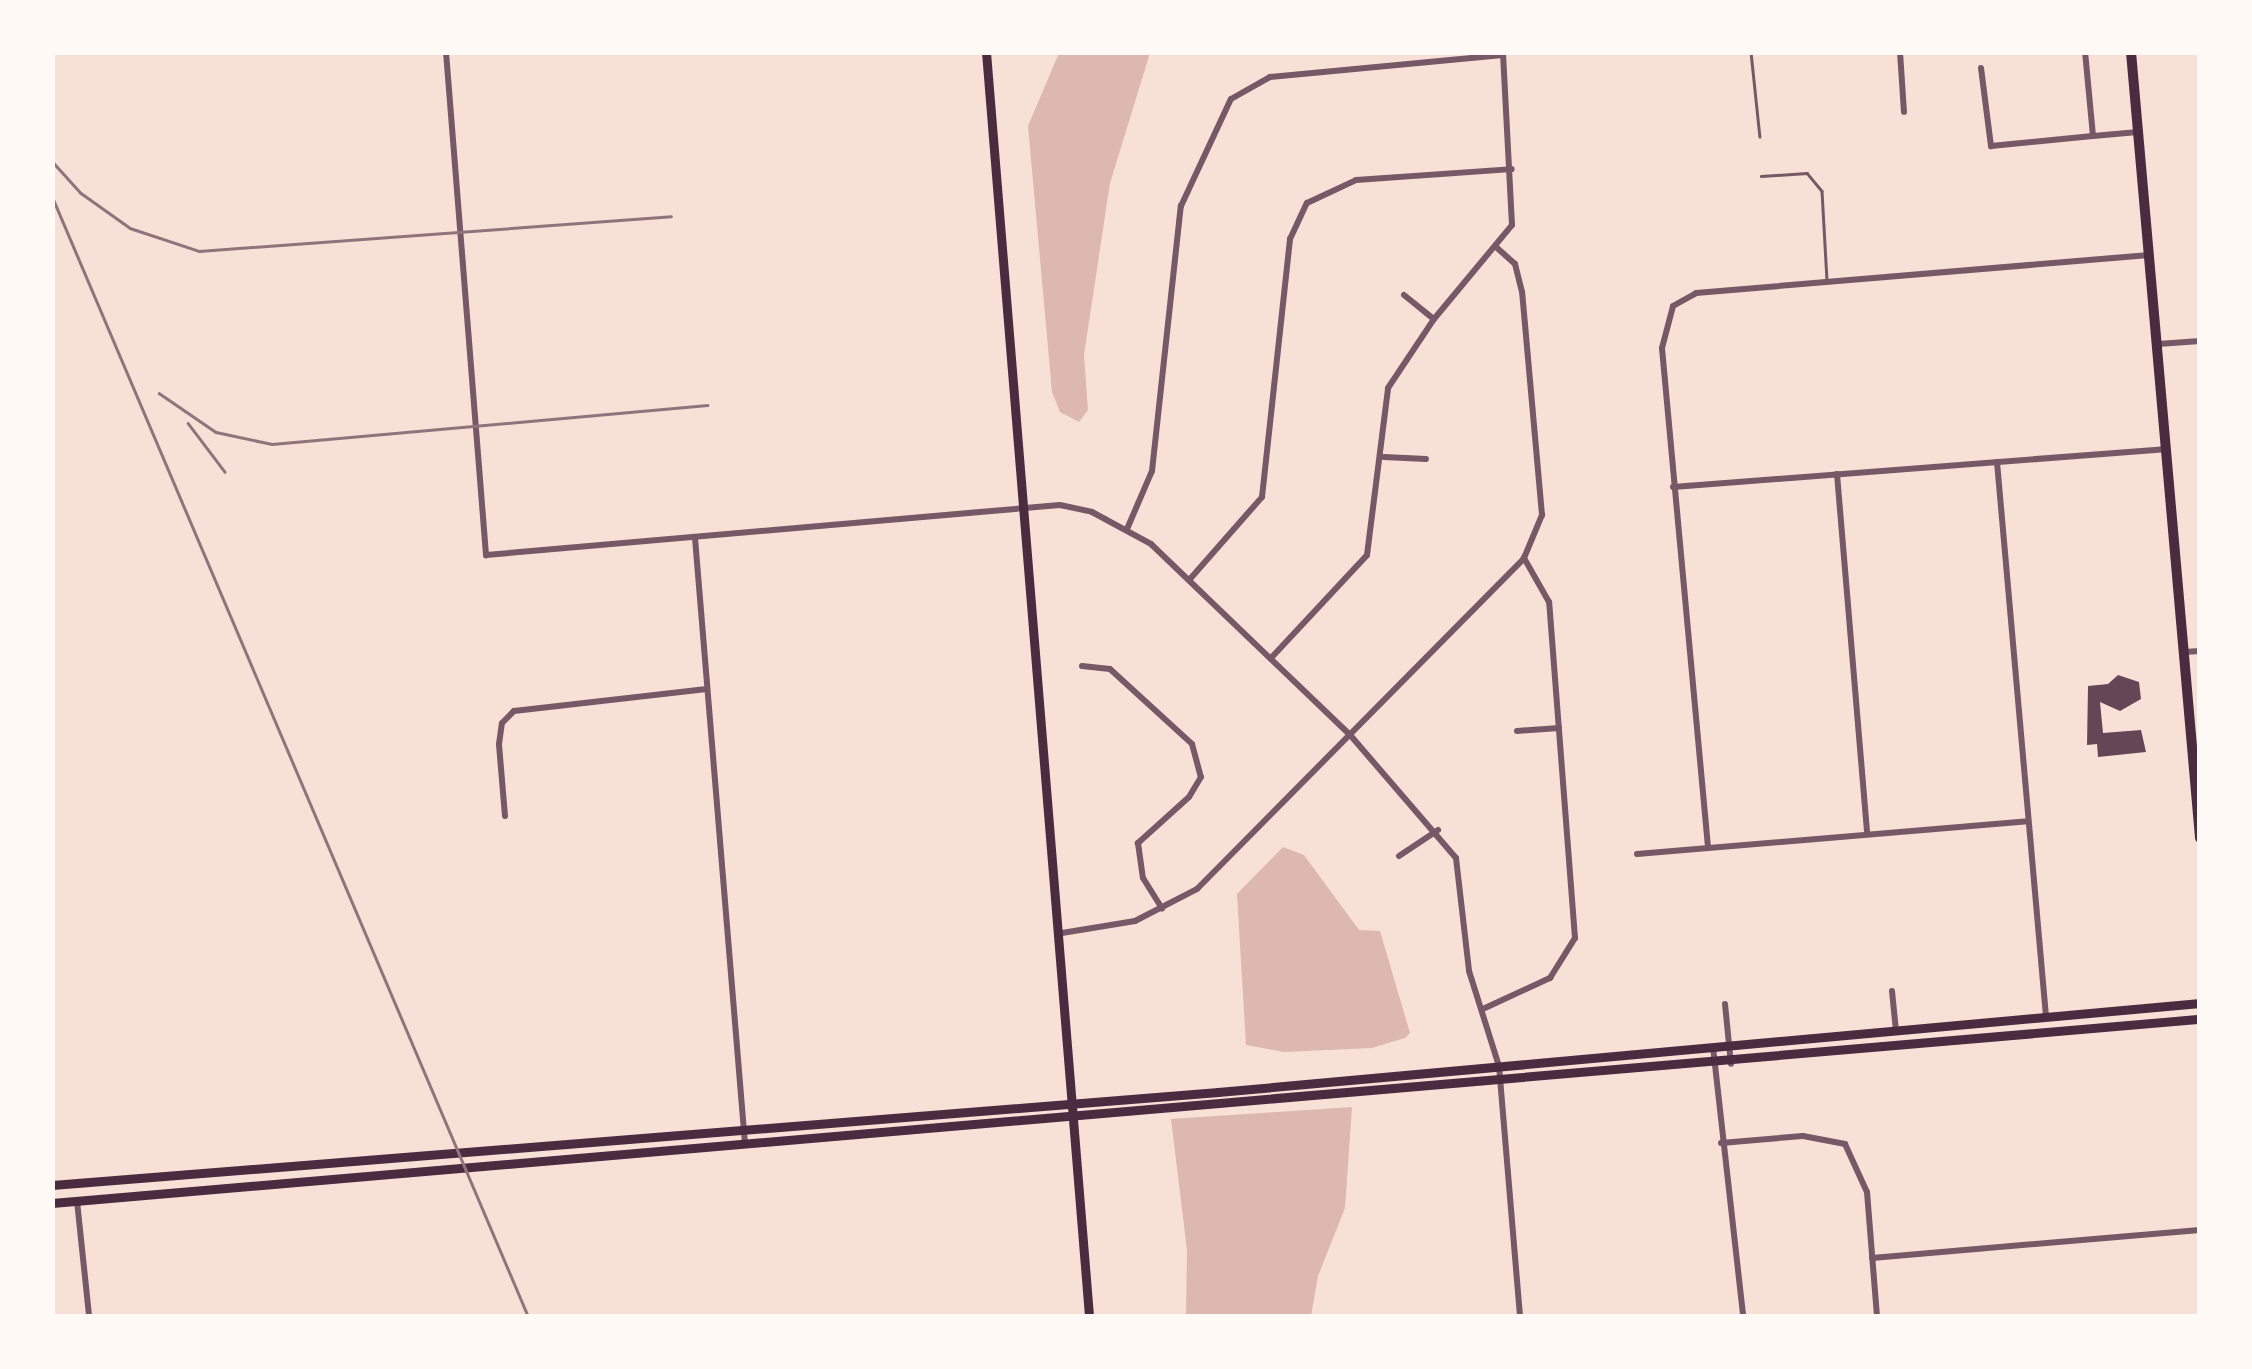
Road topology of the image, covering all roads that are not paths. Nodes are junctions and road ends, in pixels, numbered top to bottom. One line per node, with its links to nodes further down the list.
1 (446, 52): 30 (street)
2 (986, 52): 28 (main road)
3 (1751, 52): 12 (lane)
4 (1900, 52): 9 (street)
5 (2085, 52): 11 (street)
6 (2131, 52): 10 (main road)
7 (1503, 54): 13 (street); 29 (street)
8 (1982, 68): 11 (street)
9 (1904, 112)
10 (2138, 132): 11 (street); 16 (main road)
11 (2092, 136)
12 (1760, 137)
13 (1512, 169): 15 (street); 32 (street)
14 (1762, 176): 17 (lane)
15 (1497, 248): 19 (street); 31 (street)
16 (2149, 255): 17 (street); 21 (main road)
17 (1827, 282): 27 (street)
18 (1404, 294): 19 (street)
19 (1434, 319): 23 (street)
20 (2200, 341): 21 (street)
21 (2158, 344): 22 (main road)
22 (2167, 449): 25 (street); 34 (main road)
23 (1384, 457): 24 (street); 35 (street)
24 (1426, 459)
25 (1996, 462): 26 (street); 42 (street)
26 (1836, 474): 27 (street); 44 (street)
27 (1673, 487): 46 (street)
28 (1025, 507): 29 (street); 30 (street); 50 (main road)
29 (1126, 529): 32 (street)
30 (695, 538): 37 (street)
31 (1524, 558): 38 (street); 40 (street)
32 (1190, 580): 35 (street)
33 (2200, 651): 34 (street)
34 (2182, 652): 45 (main road)
35 (1272, 657): 40 (street)
36 (1082, 666): 49 (street)
37 (707, 690): 41 (street); 66 (street)
38 (1560, 728): 39 (street); 54 (street)
39 (1517, 731)
40 (1351, 736): 43 (street); 49 (street)
41 (505, 816)
42 (2028, 821): 44 (street); 55 (street)
43 (1438, 830): 48 (street); 54 (street)
44 (1868, 834): 46 (street)
45 (2200, 838)
46 (1708, 847): 47 (street)
47 (1637, 854)
48 (1399, 856)
49 (1162, 908): 50 (street)
50 (1062, 933): 64 (main road)
51 (1892, 991): 57 (street)
52 (2200, 1003): 55 (main road)
53 (1725, 1004): 58 (street)
54 (1485, 1008): 62 (street)
55 (2046, 1017): 57 (main road)
56 (2200, 1019): 60 (main road)
57 (1896, 1031): 58 (main road)
58 (1729, 1046): 59 (main road); 60 (street)
59 (1713, 1047): 61 (street); 62 (main road)
60 (1731, 1064): 61 (main road)
61 (1715, 1065): 63 (main road); 67 (street)
62 (1499, 1066): 63 (street); 64 (main road)
63 (1500, 1083): 65 (main road); 76 (street)
64 (1074, 1102): 65 (main road); 66 (main road)
65 (1074, 1118): 68 (main road); 75 (main road)
66 (744, 1128): 68 (street); 69 (main road)
67 (1721, 1143): 73 (street); 77 (street)
68 (745, 1145): 70 (main road)
69 (52, 1185)
70 (77, 1201): 71 (main road); 74 (street)
71 (52, 1203)
72 (2200, 1230): 73 (street)
73 (1872, 1258): 78 (street)
74 (89, 1316)
75 (1089, 1316)
76 (1520, 1316)
77 (1742, 1316)
78 (1878, 1316)

